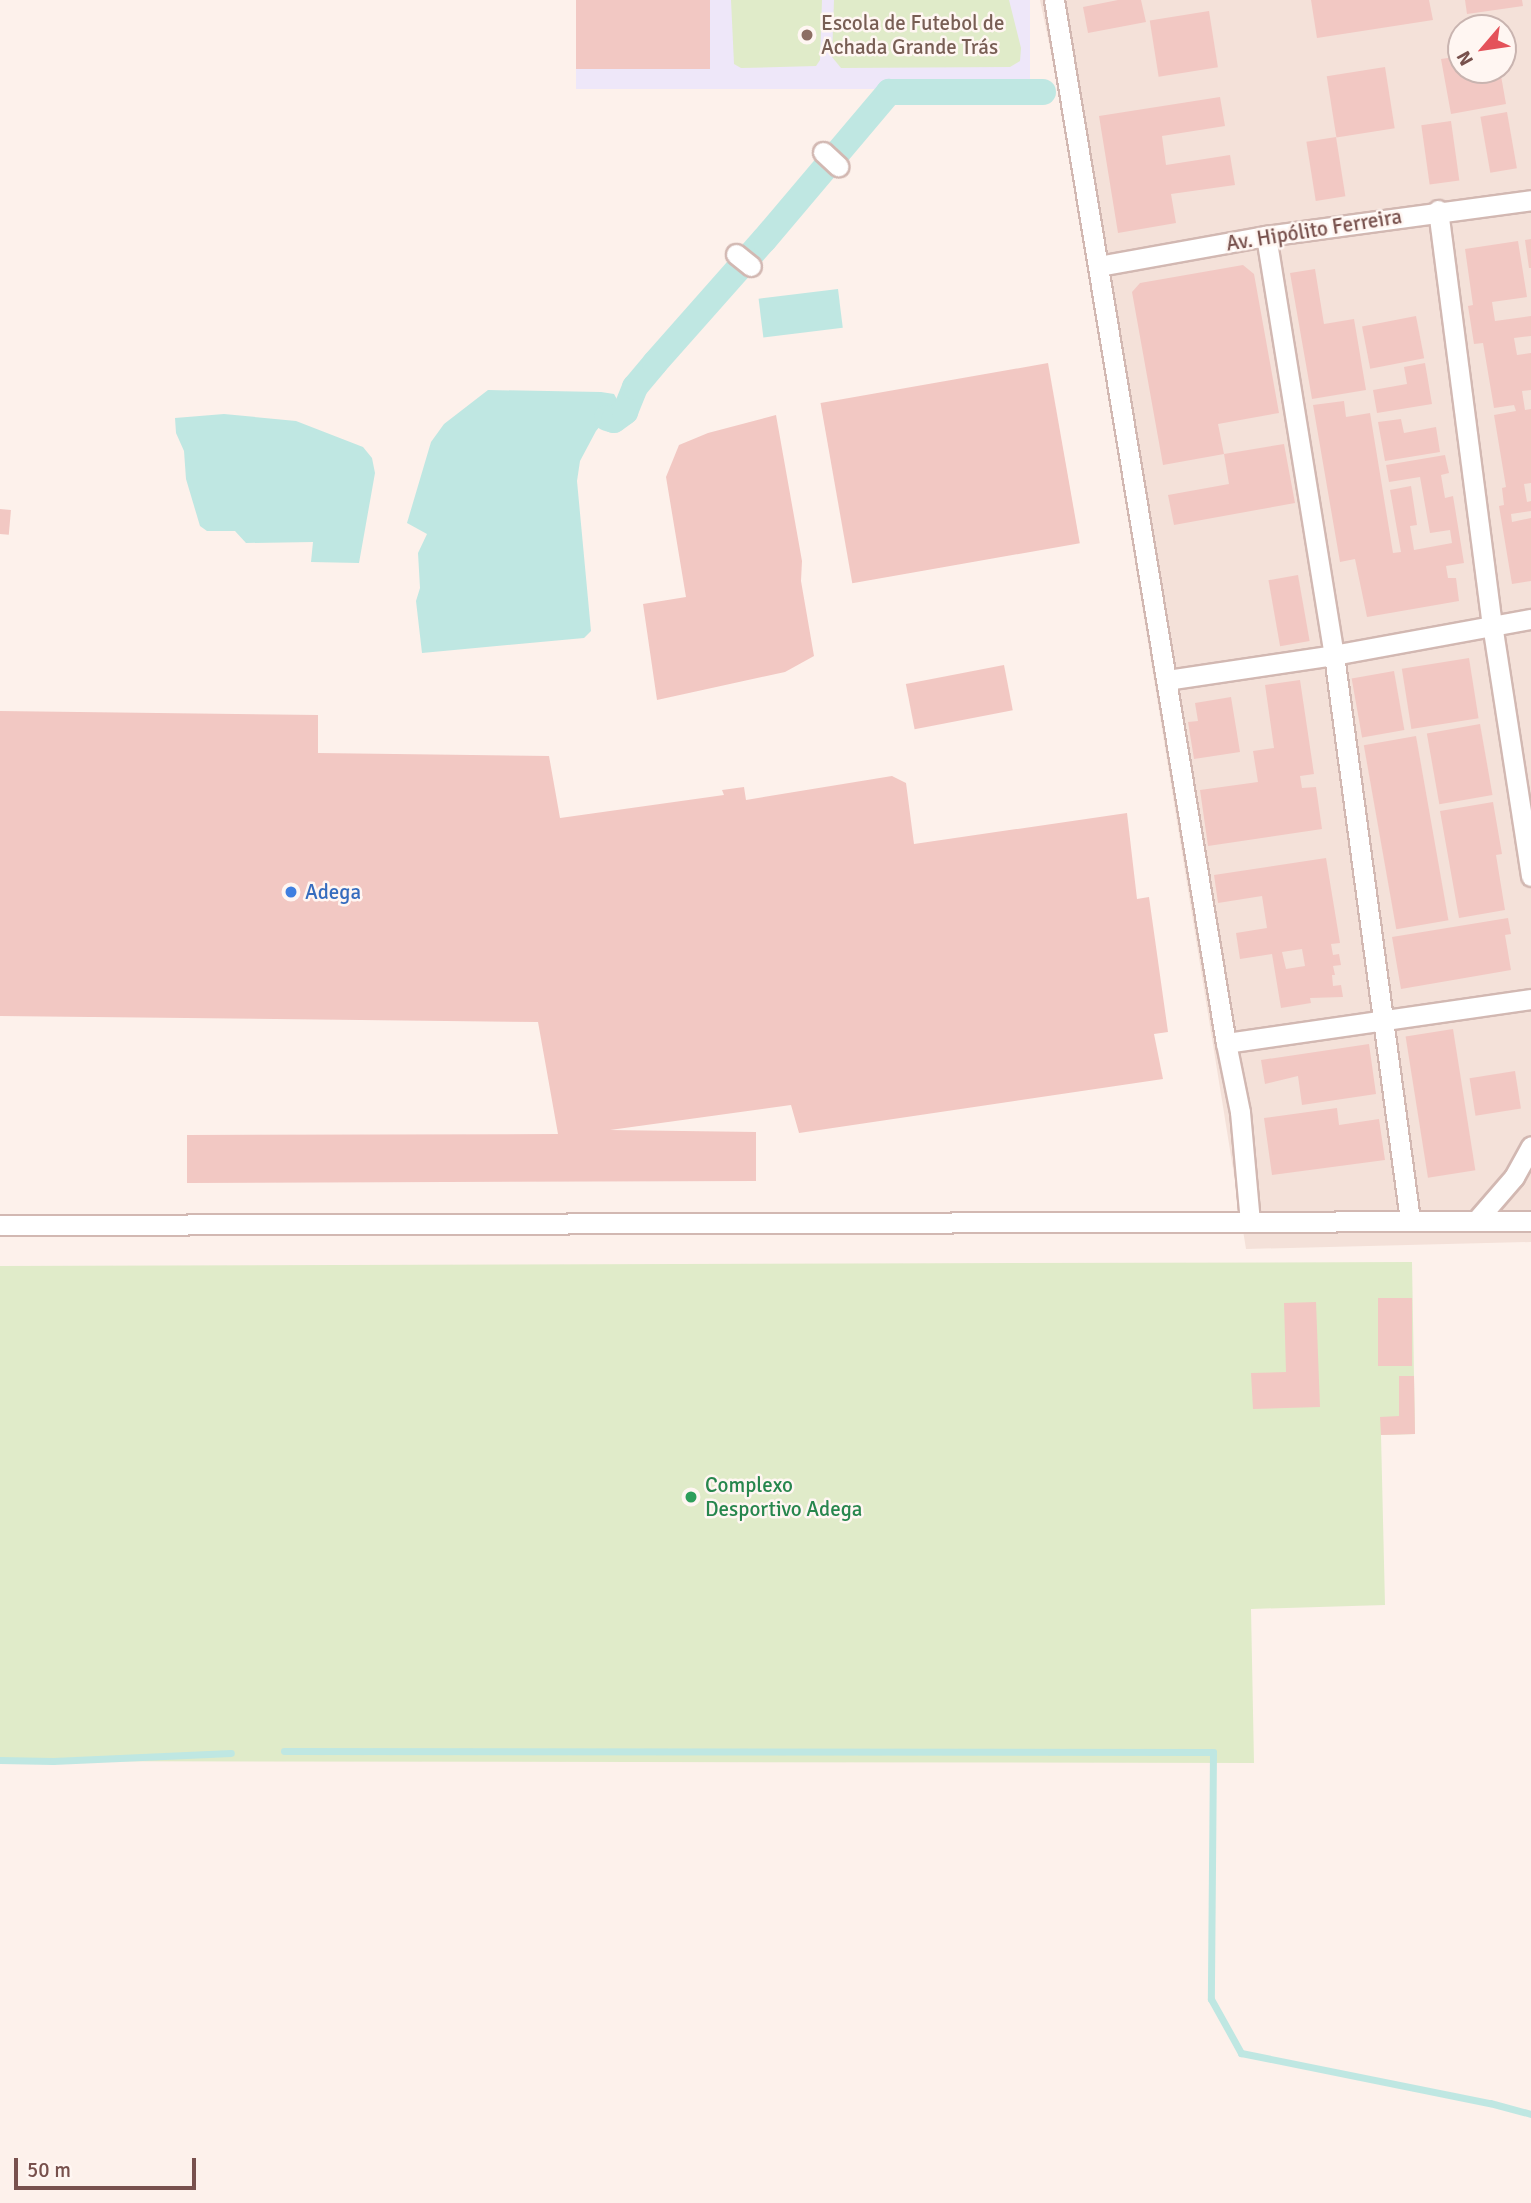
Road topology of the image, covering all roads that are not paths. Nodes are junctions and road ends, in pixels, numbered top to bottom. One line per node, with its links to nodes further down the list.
1 (1054, 0): 7 (street)
2 (822, 152): 3 (street)
3 (838, 166)
4 (1531, 200): 5 (street, Av. Hipólito Ferreira)
5 (1438, 210): 6 (street, Av. Hipólito Ferreira); 9 (street)
6 (1266, 236): 7 (street, Av. Hipólito Ferreira); 10 (street)
7 (1098, 265): 11 (street)
8 (1531, 619): 9 (street)
9 (1492, 624): 10 (street); 12 (street)
10 (1334, 655): 11 (street); 15 (street)
11 (1167, 680): 16 (street)
12 (1526, 806): 13 (street)
13 (1531, 876)
14 (1531, 999): 15 (street)
15 (1385, 1021): 16 (street); 18 (street)
16 (1226, 1043): 21 (street)
17 (1531, 1146): 20 (street)
18 (1410, 1220): 20 (street); 21 (street)
19 (1531, 1220): 20 (street)
20 (1476, 1221)
21 (1250, 1222): 22 (street)
22 (0, 1224)

